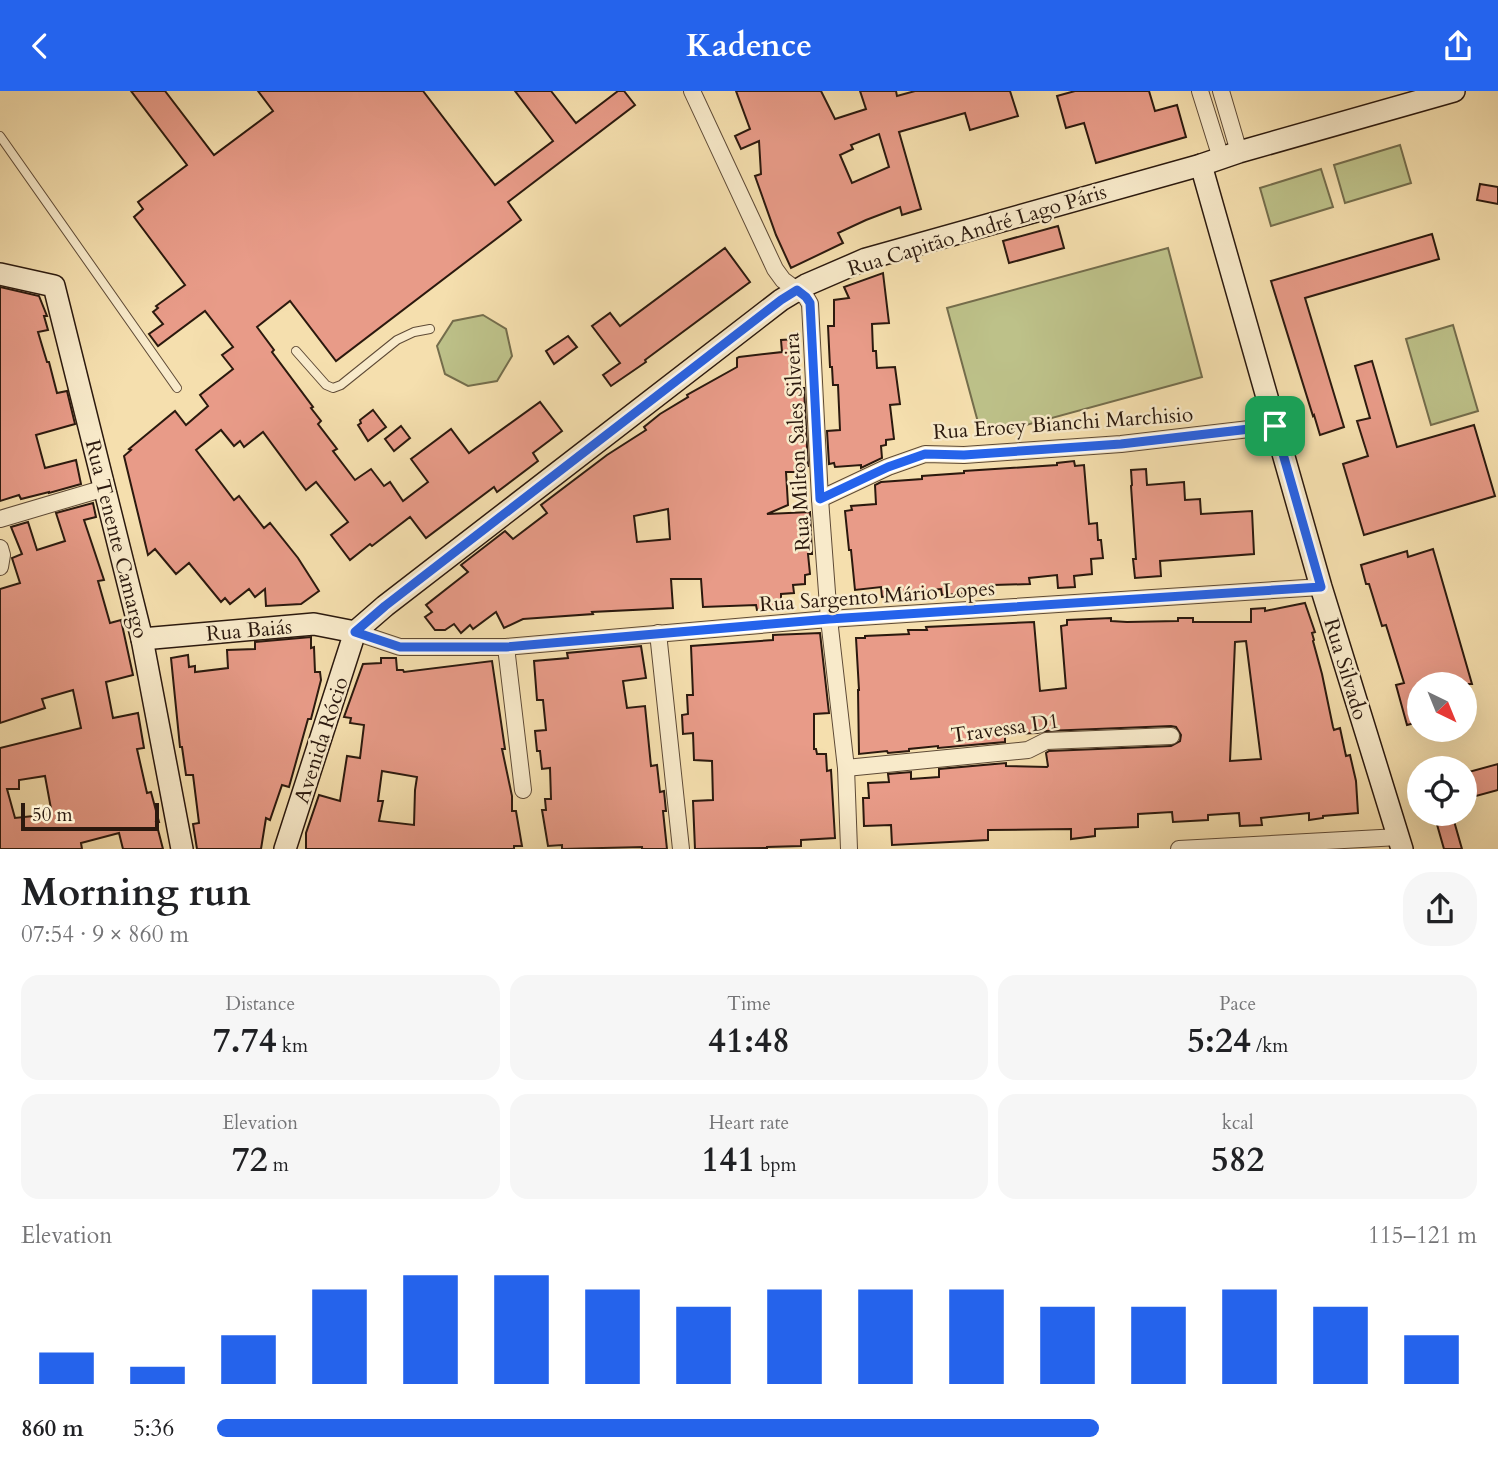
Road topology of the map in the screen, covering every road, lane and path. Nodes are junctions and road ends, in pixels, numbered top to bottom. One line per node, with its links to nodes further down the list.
1 (692, 91): 11 (street, Rua Milton Sales Silveira)
2 (1200, 91): 6 (street)
3 (1221, 91): 5 (street)
4 (1454, 91): 8 (street, Rua Capitão André Lago Páris)
5 (1226, 109): 6 (street); 8 (street)
6 (1208, 115): 8 (street)
7 (0, 136): 14 (lane)
8 (1230, 155): 9 (street, Rua Capitão André Lago Páris)
9 (1201, 165): 11 (street, Rua Capitão André Lago Páris); 15 (street, Rua Silvado)
10 (0, 274): 16 (street, Rua Tenente Camargo)
11 (797, 290): 17 (street, Rua Milton Sales Silveira); 23 (street, Rua Capitão André Lago Páris)
12 (430, 329): 13 (lane)
13 (296, 351)
14 (177, 388)
15 (1275, 426): 17 (street, Rua Erocy Bianchi Marchisio); 21 (street, Rua Silvado)
16 (106, 488): 18 (street); 25 (street, Rua Tenente Camargo)
17 (820, 499): 22 (street, Rua Milton Sales Silveira)
18 (0, 519)
19 (0, 548): 20 (street)
20 (0, 568)
21 (1321, 587): 22 (street, Rua Sargento Mário Lopes); 30 (street, Rua Silvado)
22 (829, 619): 24 (street, Rua Sargento Mário Lopes); 28 (street, Rua Milton Sales Silveira)
23 (355, 632): 25 (street, Rua Baiás); 26 (street, Rua Sargento Mário Lopes); 32 (street, Avenida Rócio)
24 (658, 633): 26 (street, Rua Sargento Mário Lopes); 33 (street)
25 (142, 639): 31 (street, Rua Tenente Camargo)
26 (506, 647): 29 (street)
27 (1171, 736): 28 (street, Travessa D1)
28 (846, 768): 34 (street, Rua Milton Sales Silveira)
29 (523, 790)
30 (1401, 843): 35 (street)
31 (182, 849)
32 (285, 849)
33 (681, 849)
34 (849, 849)
35 (1179, 849)

